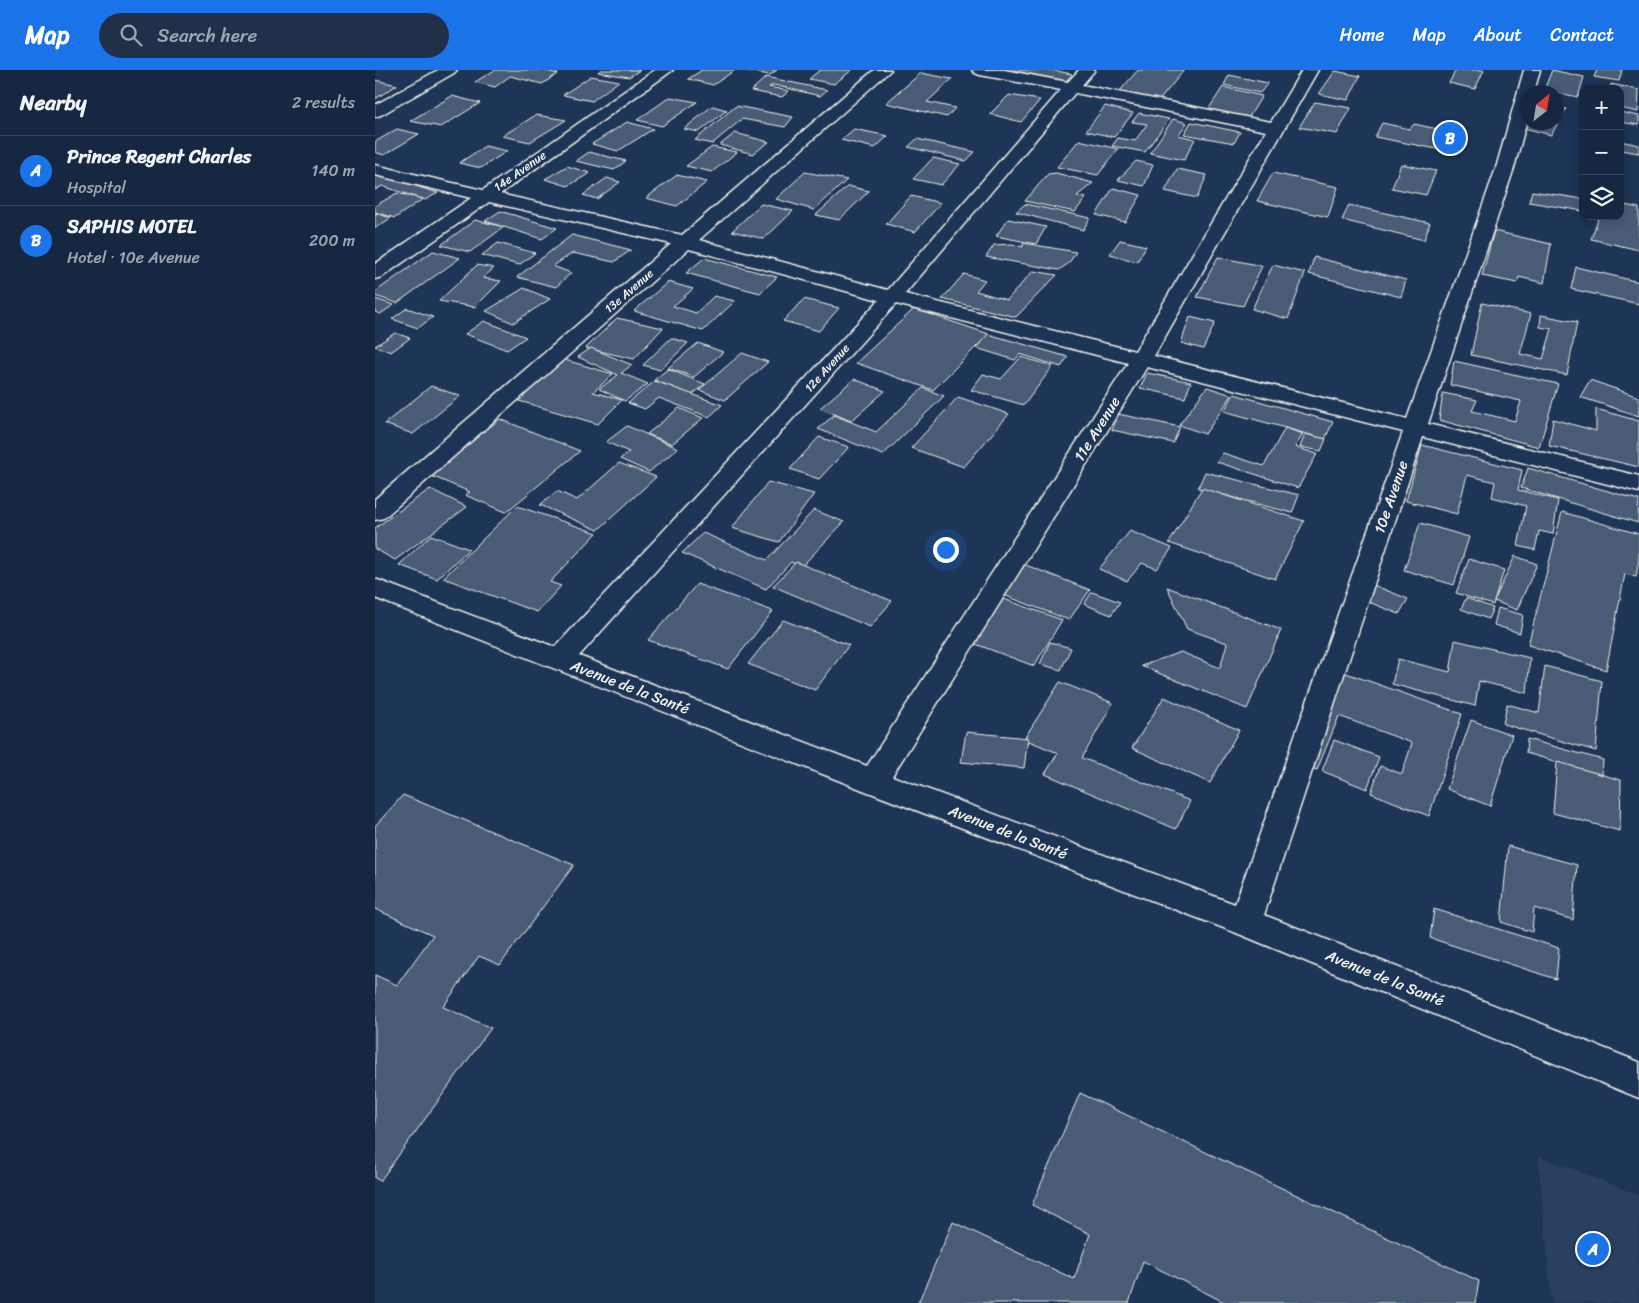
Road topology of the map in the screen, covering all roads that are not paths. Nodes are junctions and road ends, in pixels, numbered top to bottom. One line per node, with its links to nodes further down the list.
1 (449, 70): 9 (street)
2 (665, 70): 12 (street, 14e Avenue)
3 (883, 70): 13 (street, 13e Avenue)
4 (980, 70): 8 (street)
5 (1087, 70): 8 (street, 12e Avenue)
6 (1310, 70): 10 (street, 11e Avenue)
7 (1532, 70): 17 (street, 10e Avenue)
8 (1070, 89): 10 (street); 15 (street, 12e Avenue)
9 (375, 112)
10 (1277, 128): 16 (street, 11e Avenue)
11 (375, 170): 12 (street)
12 (484, 196): 13 (street); 14 (street, 14e Avenue)
13 (686, 242): 15 (street); 19 (street, 13e Avenue)
14 (375, 273)
15 (892, 297): 16 (street); 21 (street, 12e Avenue)
16 (1142, 358): 17 (street); 22 (street, 11e Avenue)
17 (1415, 428): 18 (street); 23 (street, 10e Avenue)
18 (1639, 484)
19 (375, 512)
20 (375, 588): 21 (street, Avenue de la Santé)
21 (559, 660): 22 (street, Avenue de la Santé)
22 (873, 781): 23 (street, Avenue de la Santé)
23 (1245, 922): 24 (street, Avenue de la Santé)
24 (1639, 1080)

